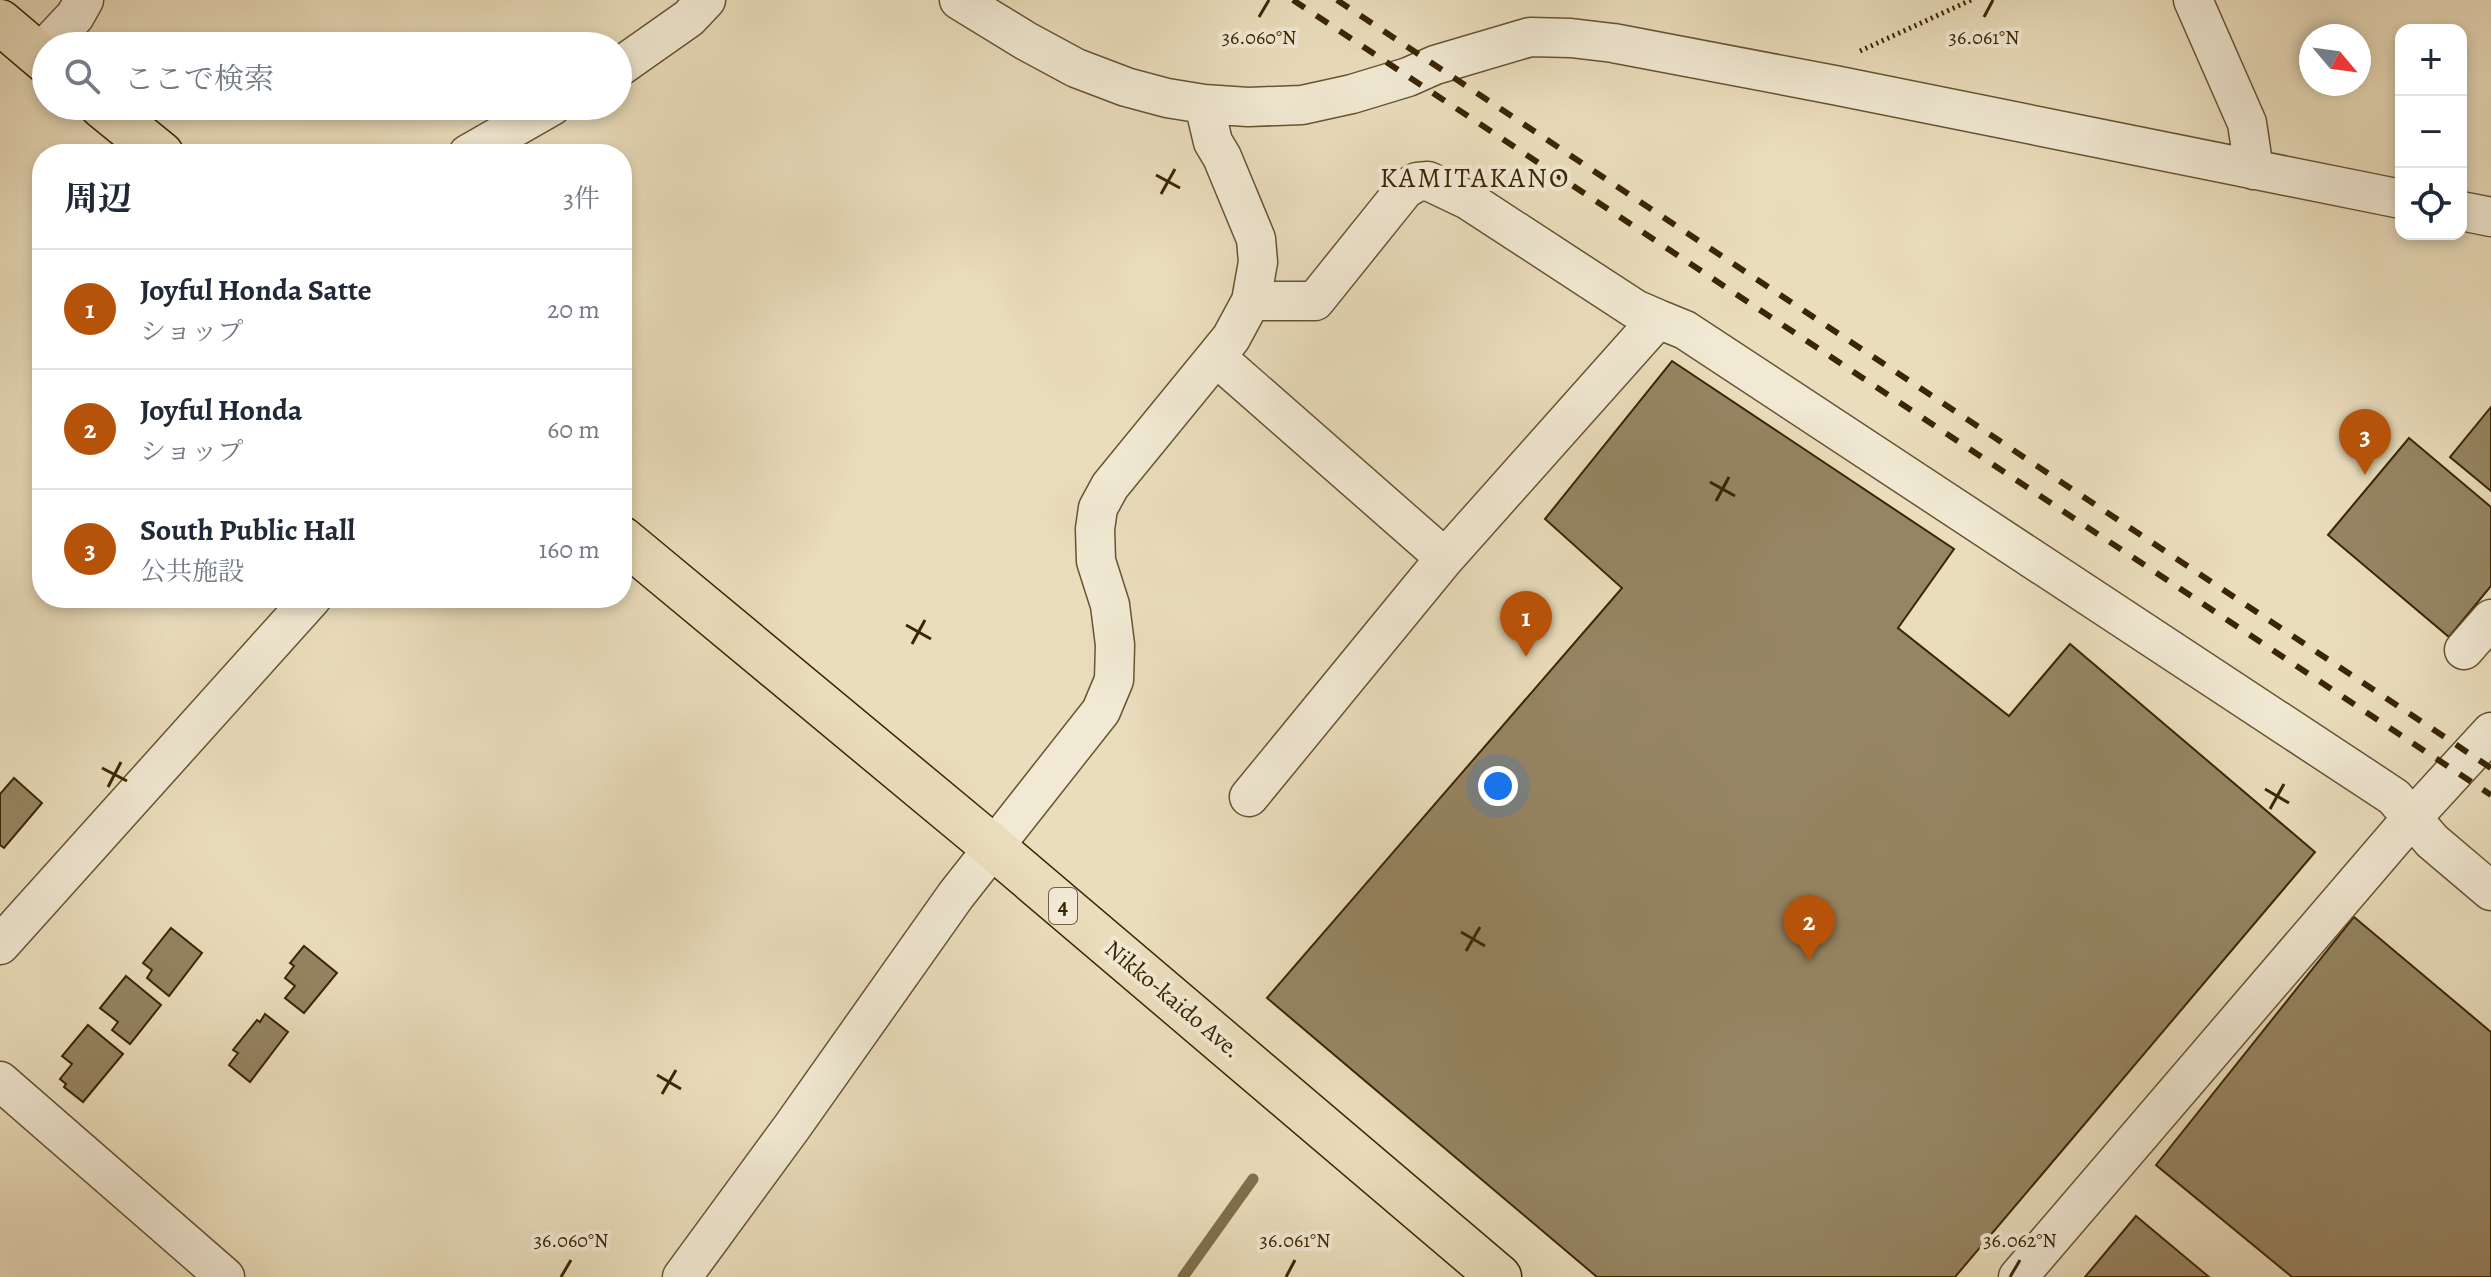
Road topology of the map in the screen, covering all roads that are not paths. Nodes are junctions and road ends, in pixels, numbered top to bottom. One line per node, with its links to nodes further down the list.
1 (84, 0): 6 (street)
2 (706, 0): 8 (street)
3 (959, 0): 9 (street)
4 (2193, 0): 14 (street)
5 (0, 22): 7 (highway)
6 (61, 32)
7 (32, 44)
8 (632, 58)
9 (1204, 104): 14 (street); 18 (street)
10 (119, 120): 12 (highway)
11 (528, 120): 13 (street)
12 (149, 144)
13 (486, 144)
14 (2254, 170): 15 (street)
15 (2395, 198)
16 (2467, 212): 17 (street)
17 (2491, 217)
18 (1251, 301): 19 (street); 20 (street)
19 (1658, 319): 22 (street); 28 (street)
20 (1216, 357): 22 (street); 29 (street)
21 (632, 547): 29 (highway, Nikko-kaido Ave. / 4)
22 (1445, 558): 27 (street)
23 (303, 608): 31 (street)
24 (2491, 619): 25 (street)
25 (2464, 650)
26 (2491, 732): 28 (street)
27 (1249, 797)
28 (2412, 818): 30 (street); 36 (street)
29 (993, 847): 34 (street); 35 (highway, Nikko-kaido Ave. / 4)
30 (2491, 891)
31 (0, 945)
32 (0, 1081): 33 (street)
33 (225, 1277)
34 (682, 1277)
35 (1499, 1277)
36 (2018, 1277)

